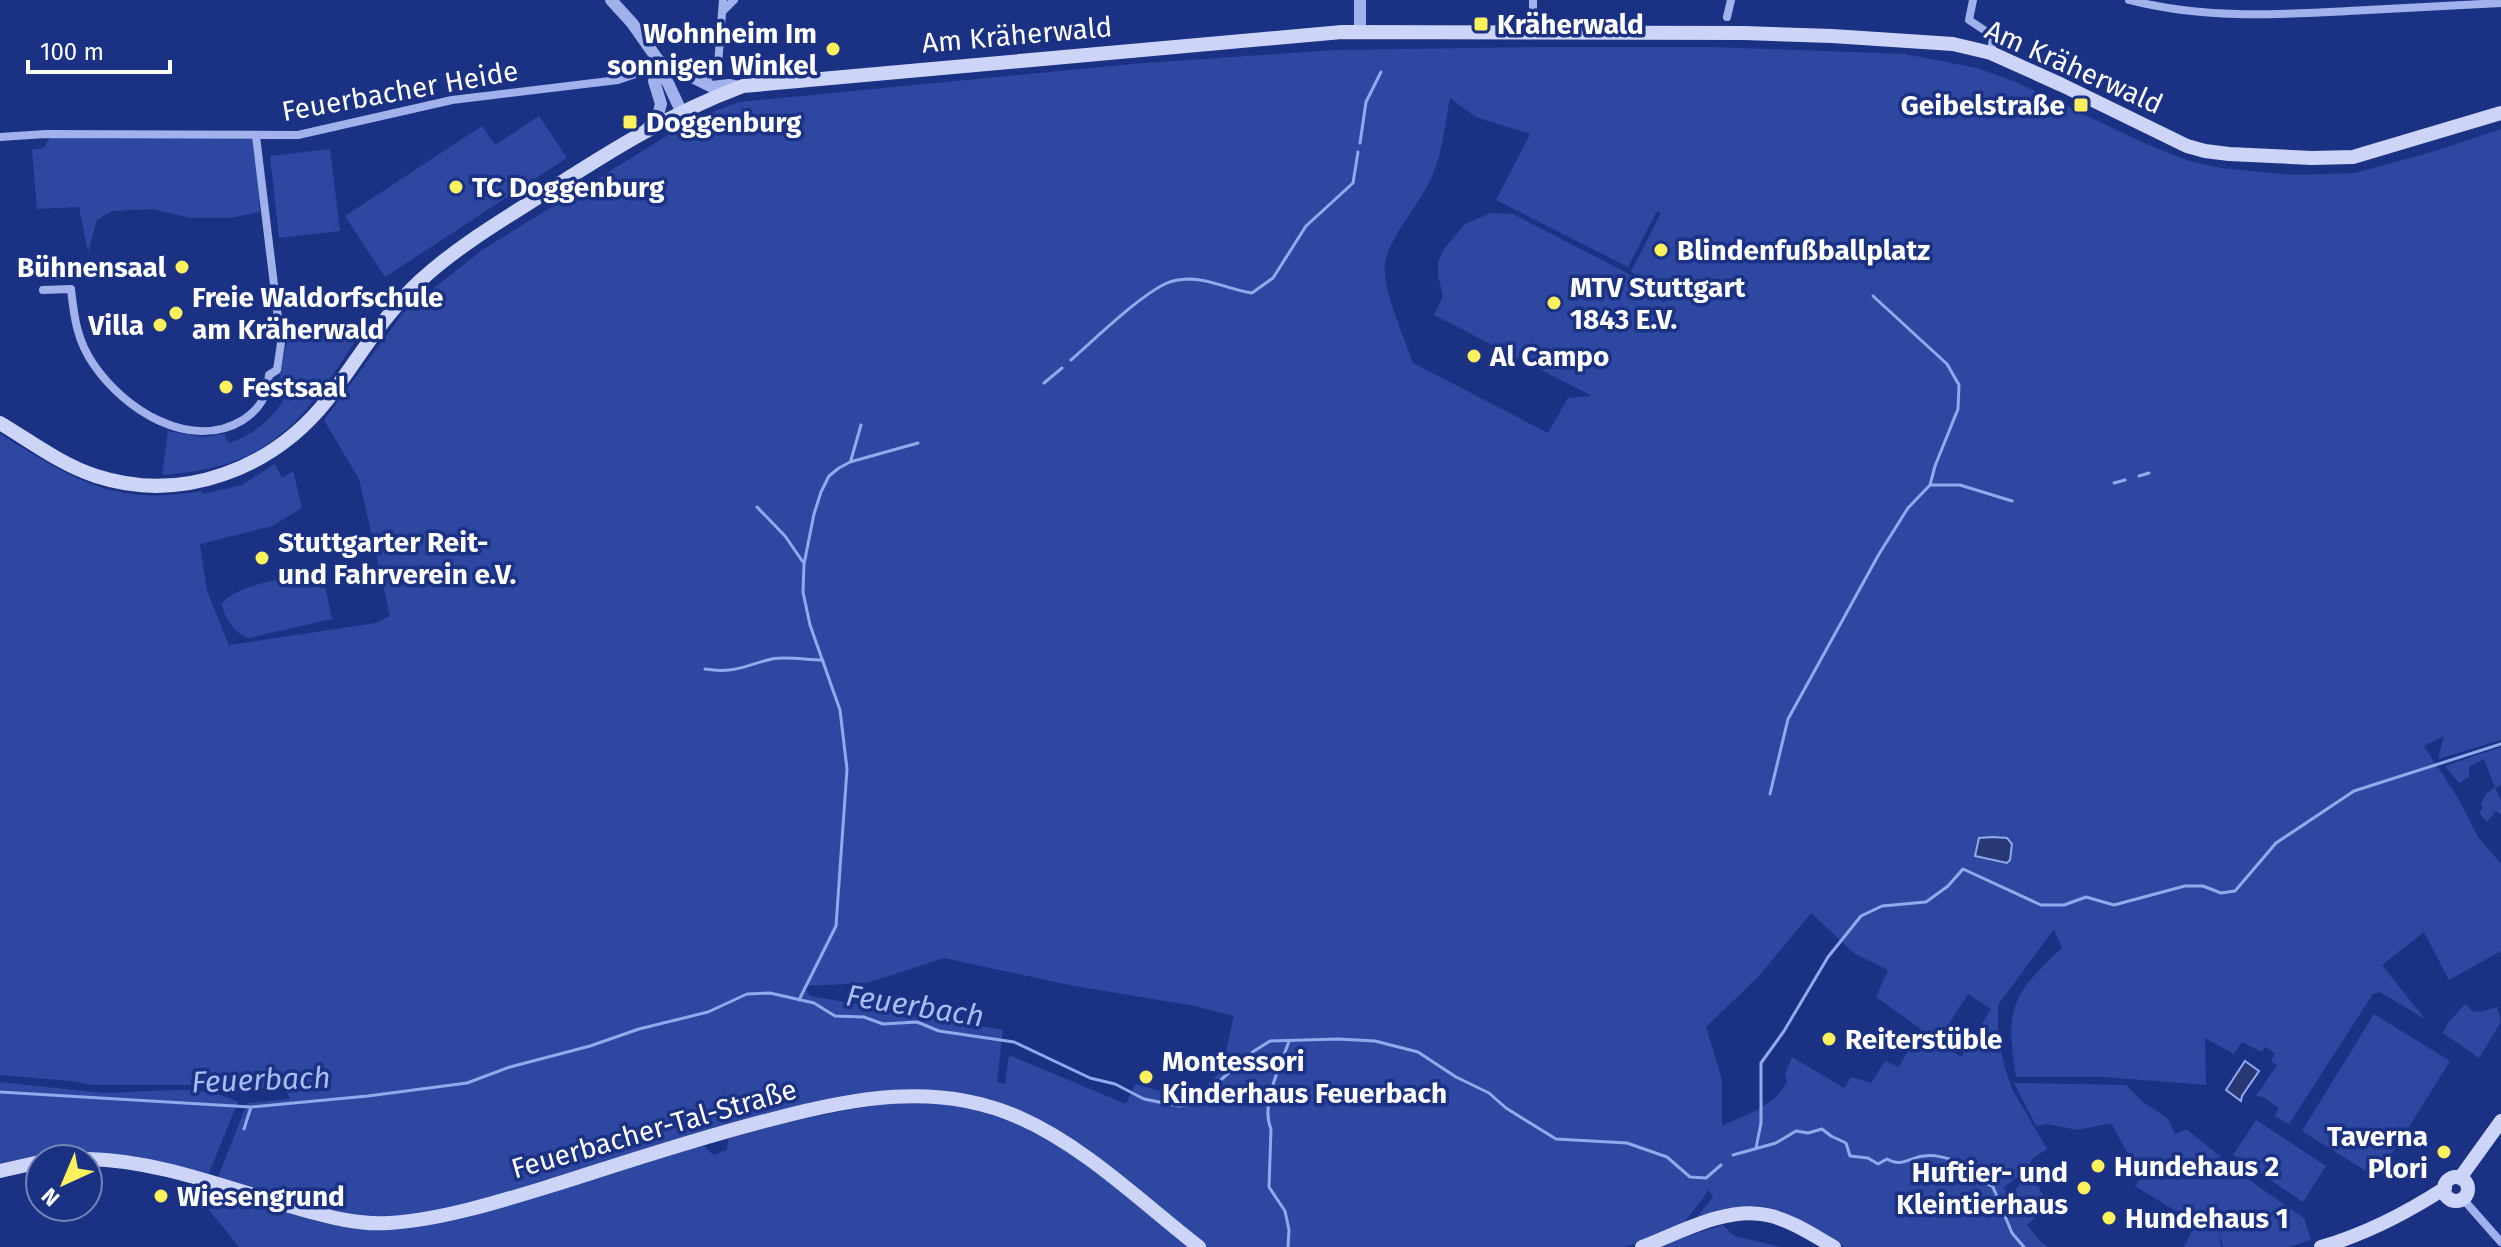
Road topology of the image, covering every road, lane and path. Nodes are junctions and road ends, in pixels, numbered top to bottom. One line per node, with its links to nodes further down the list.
1 (611, 0): 15 (street)
2 (723, 0): 10 (street)
3 (734, 0): 10 (street)
4 (1360, 0): 12 (street)
5 (1533, 0): 13 (street)
6 (1731, 0): 11 (street)
7 (1973, 0): 14 (street)
8 (2129, 0): 9 (street)
9 (2501, 3)
10 (723, 11): 16 (street)
11 (1727, 17)
12 (1360, 31): 13 (main road, Am Kräherwald); 17 (main road, Am Kräherwald)
13 (1533, 33): 14 (main road, Am Kräherwald)
14 (1991, 53): 20 (main road, Am Kräherwald)
15 (658, 64): 16 (street); 19 (street); 21 (street); 22 (street, Feuerbacher Heide)
16 (704, 83): 17 (street); 18 (street)
17 (740, 87): 18 (main road, Am Kräherwald)
18 (703, 101): 19 (main road, Am Kräherwald)
19 (681, 111): 21 (main road, Am Kräherwald)
20 (2501, 113)
21 (646, 131): 25 (main road, Am Kräherwald)
22 (256, 136): 23 (street, Feuerbacher Heide); 24 (street)
23 (0, 137)
24 (43, 290)
25 (0, 423)
26 (2501, 1121): 31 (main road)
27 (2501, 1137): 31 (main road)
28 (104, 1160): 33 (main road, Feuerbacher-Tal-Straße)
29 (24, 1166): 30 (main road)
30 (0, 1171)
31 (2457, 1190): 32 (street); 36 (main road); 37 (main road)
32 (2501, 1242)
33 (1199, 1247)
34 (1642, 1247): 35 (main road)
35 (1834, 1247)
36 (2321, 1247)
37 (2346, 1247)

